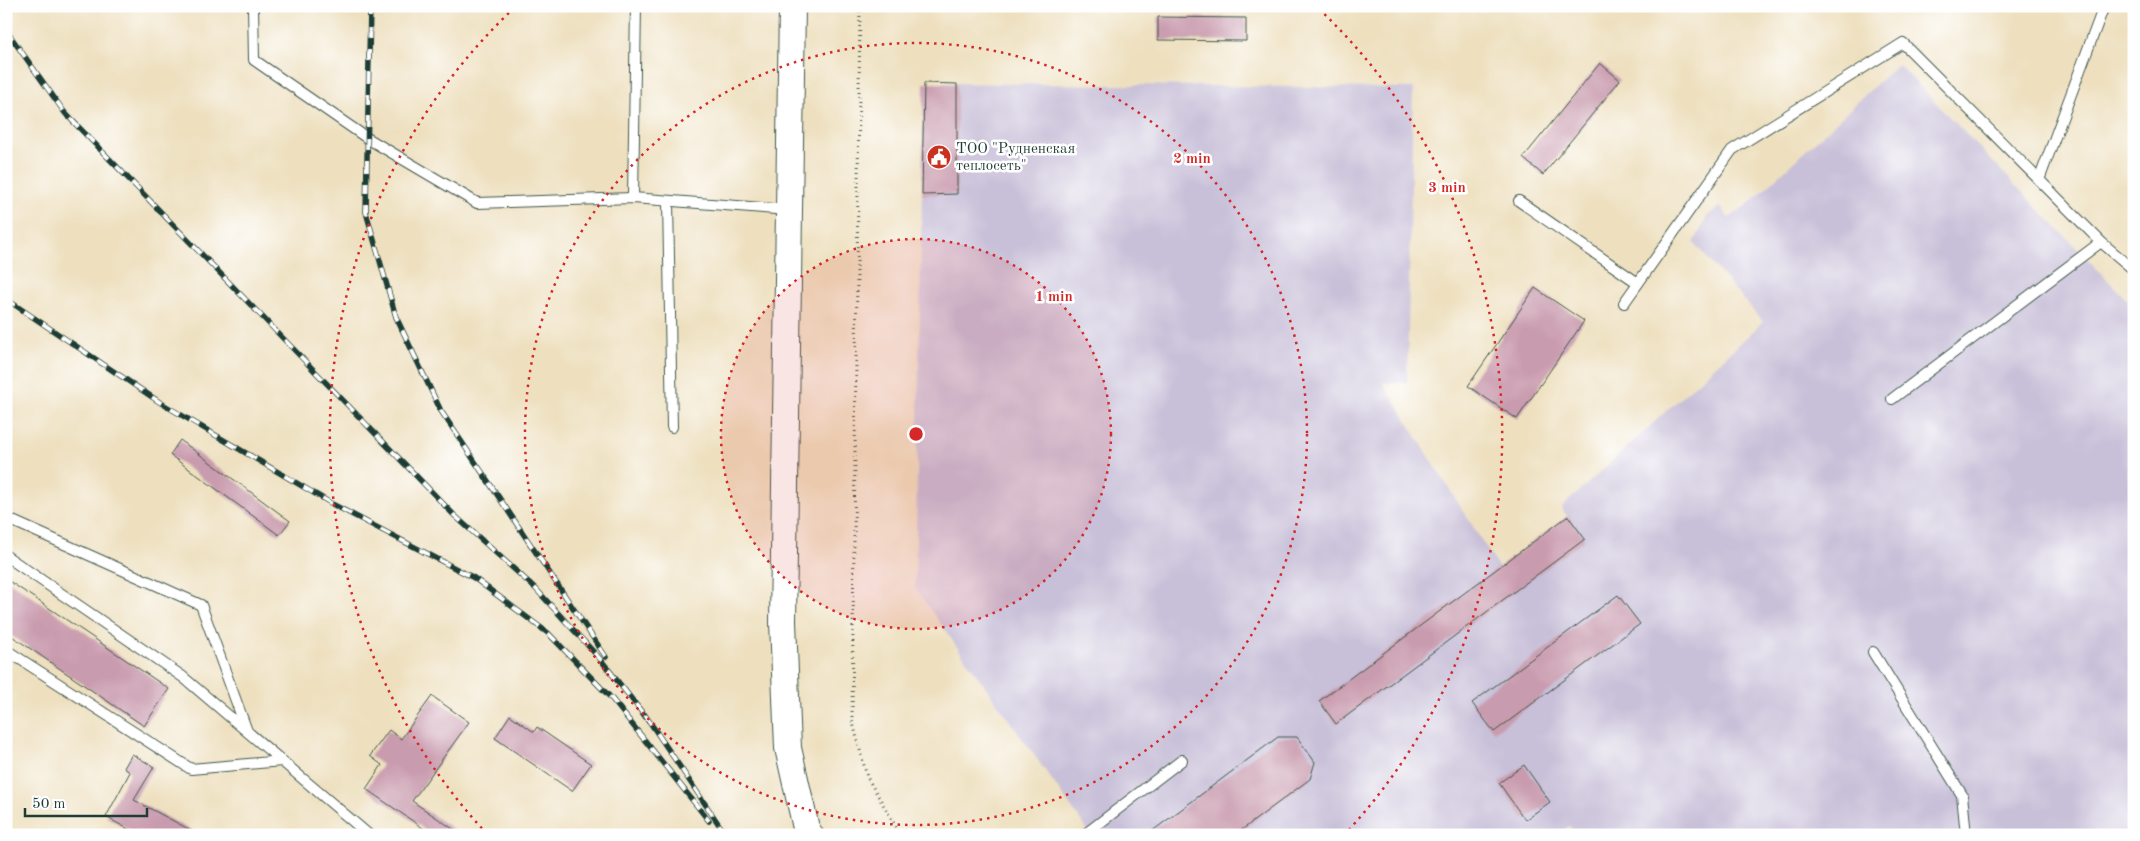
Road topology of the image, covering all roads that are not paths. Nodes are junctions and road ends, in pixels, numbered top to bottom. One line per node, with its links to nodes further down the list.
1 (254, 6): 6 (lane)
2 (636, 6): 6 (lane)
3 (792, 6): 9 (street)
4 (2104, 6): 5 (lane)
5 (2039, 180): 10 (lane); 12 (lane)
6 (633, 198): 7 (lane)
7 (668, 201): 9 (lane); 15 (lane)
8 (1519, 201): 12 (lane)
9 (789, 210): 24 (street)
10 (2101, 242): 11 (lane); 14 (lane)
11 (2134, 270)
12 (1638, 283): 13 (lane)
13 (1624, 302)
14 (1892, 399)
15 (672, 427)
16 (6, 518): 20 (lane)
17 (6, 556): 20 (lane)
18 (6, 650): 22 (lane)
19 (1873, 652): 26 (lane)
20 (248, 732): 22 (lane)
21 (1182, 760): 25 (lane)
22 (282, 761): 23 (lane)
23 (369, 835)
24 (810, 835)
25 (1084, 835)
26 (1966, 835)

